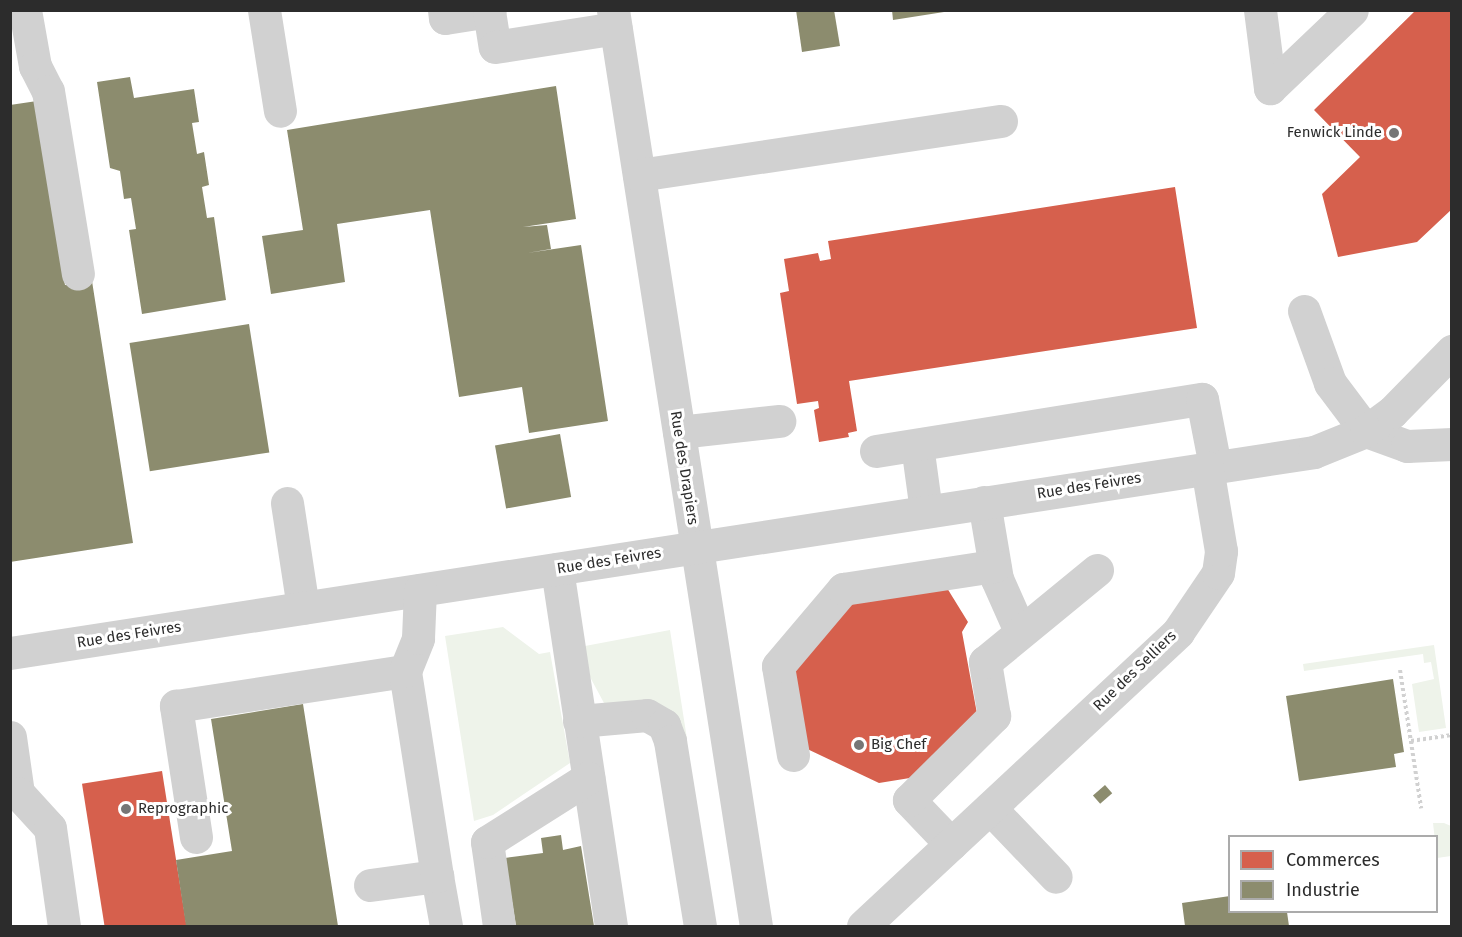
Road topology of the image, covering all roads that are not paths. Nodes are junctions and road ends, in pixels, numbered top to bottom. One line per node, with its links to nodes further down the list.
1 (26, 10): 10 (street)
2 (264, 10): 7 (street)
3 (444, 10): 6 (street)
4 (1260, 10): 5 (street)
5 (1352, 10)
6 (614, 19): 9 (street, Rue des Drapiers)
7 (280, 111)
8 (1001, 121): 9 (street)
9 (639, 175): 15 (street, Rue des Drapiers)
10 (78, 274)
11 (1304, 311): 14 (street)
12 (1452, 351): 14 (street)
13 (779, 420): 15 (street)
14 (1366, 431): 16 (street); 19 (street)
15 (679, 432): 23 (street, Rue des Drapiers)
16 (1452, 444)
17 (917, 445): 18 (street); 19 (street, Rue des Selliers); 22 (street)
18 (876, 451)
19 (1211, 467): 20 (street, Rue des Feivres); 36 (street, Rue des Selliers)
20 (984, 502): 22 (street, Rue des Feivres); 24 (street)
21 (287, 504): 28 (street)
22 (926, 511): 23 (street, Rue des Feivres)
23 (697, 547): 25 (street, Rue des Feivres); 47 (street, Rue des Drapiers)
24 (994, 566): 29 (street); 34 (street)
25 (557, 568): 27 (street, Rue des Feivres); 32 (street)
26 (1097, 570): 29 (street)
27 (420, 590): 28 (street, Rue des Feivres); 31 (street)
28 (303, 608): 30 (street, Rue des Feivres)
29 (1020, 631): 38 (street)
30 (10, 653)
31 (405, 671): 37 (street); 39 (street)
32 (579, 721): 35 (street); 46 (street)
33 (10, 737): 42 (street)
34 (793, 755)
35 (588, 778): 44 (street); 45 (street)
36 (990, 808): 38 (street, Rue des Selliers); 40 (street)
37 (196, 837)
38 (951, 844): 48 (street, Rue des Selliers)
39 (437, 876): 41 (street); 43 (street)
40 (1056, 877)
41 (370, 885)
42 (64, 927)
43 (446, 927)
44 (500, 927)
45 (611, 927)
46 (700, 927)
47 (756, 927)
48 (863, 927)

